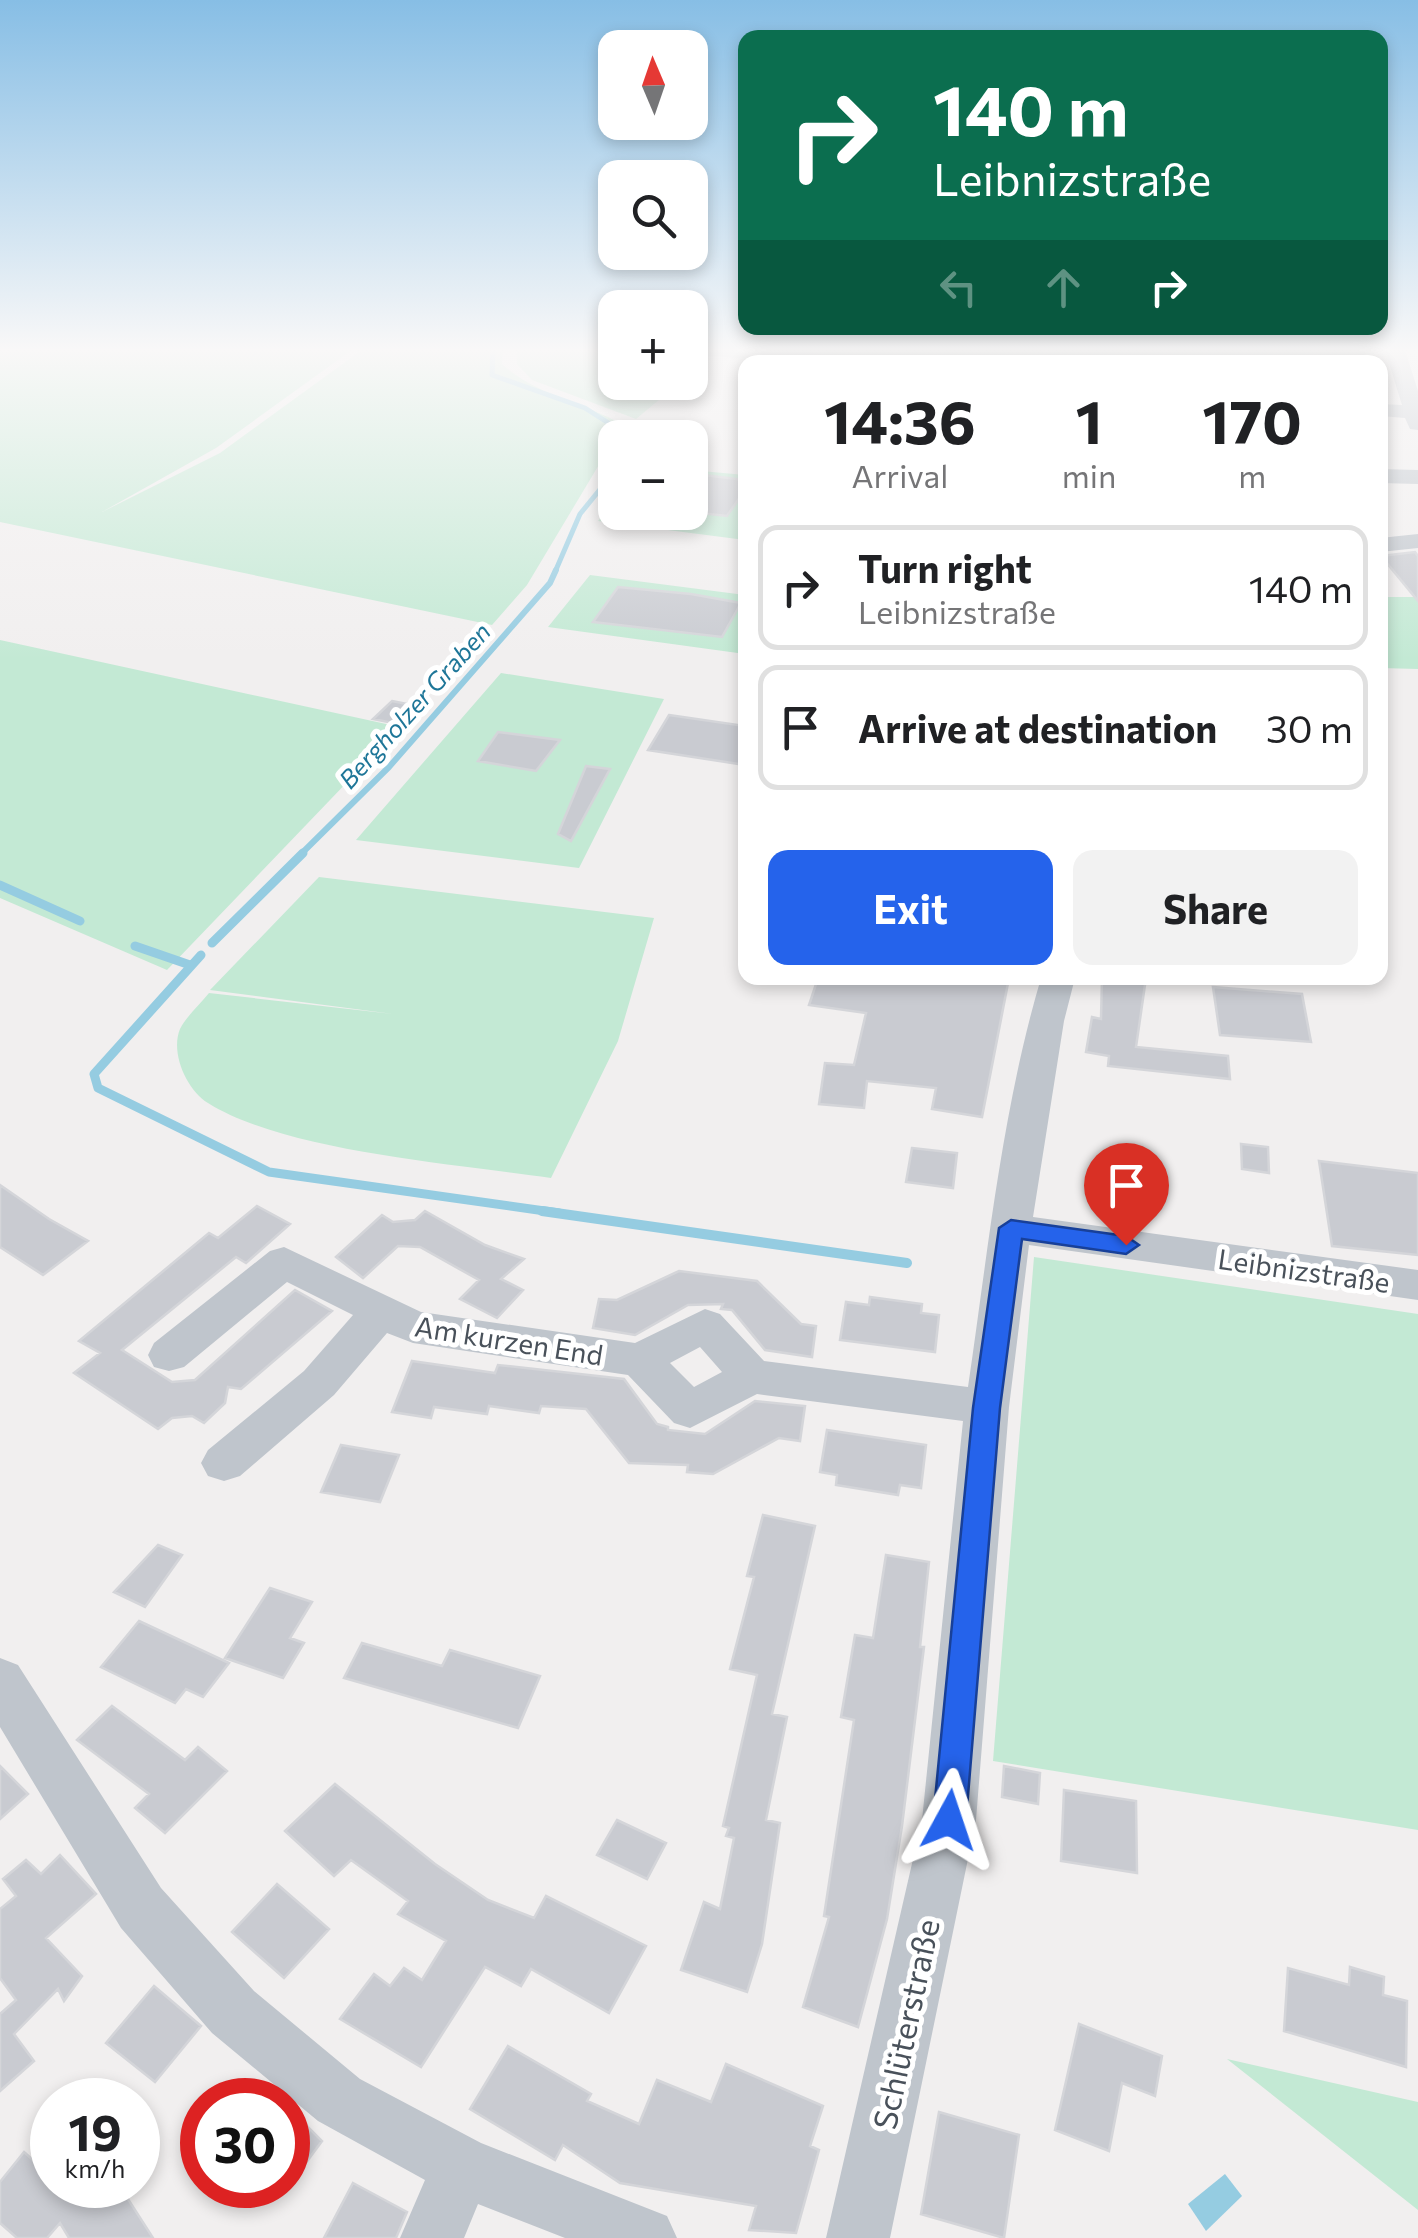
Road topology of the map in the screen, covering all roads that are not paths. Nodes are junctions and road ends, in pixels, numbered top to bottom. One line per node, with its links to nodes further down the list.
1 (1388, 476): 2 (street)
2 (1418, 477)
3 (1418, 541): 4 (street)
4 (1388, 544)
5 (1056, 985): 6 (street, Schlüterstraße)
6 (1011, 1228): 7 (street, Leibnizstraße); 12 (street, Schlüterstraße)
7 (1418, 1285)
8 (380, 1313): 9 (street, Am kurzen End); 10 (street, Am kurzen End); 13 (street, Am kurzen End)
9 (169, 1355)
10 (640, 1360): 11 (street, Am kurzen End); 11 (street, Am kurzen End)
11 (752, 1376): 12 (street)
12 (987, 1408): 18 (street, Schlüterstraße)
13 (224, 1464)
14 (0, 1681): 15 (street)
15 (463, 2167): 16 (street); 17 (street)
16 (432, 2238)
17 (644, 2238)
18 (858, 2238)

